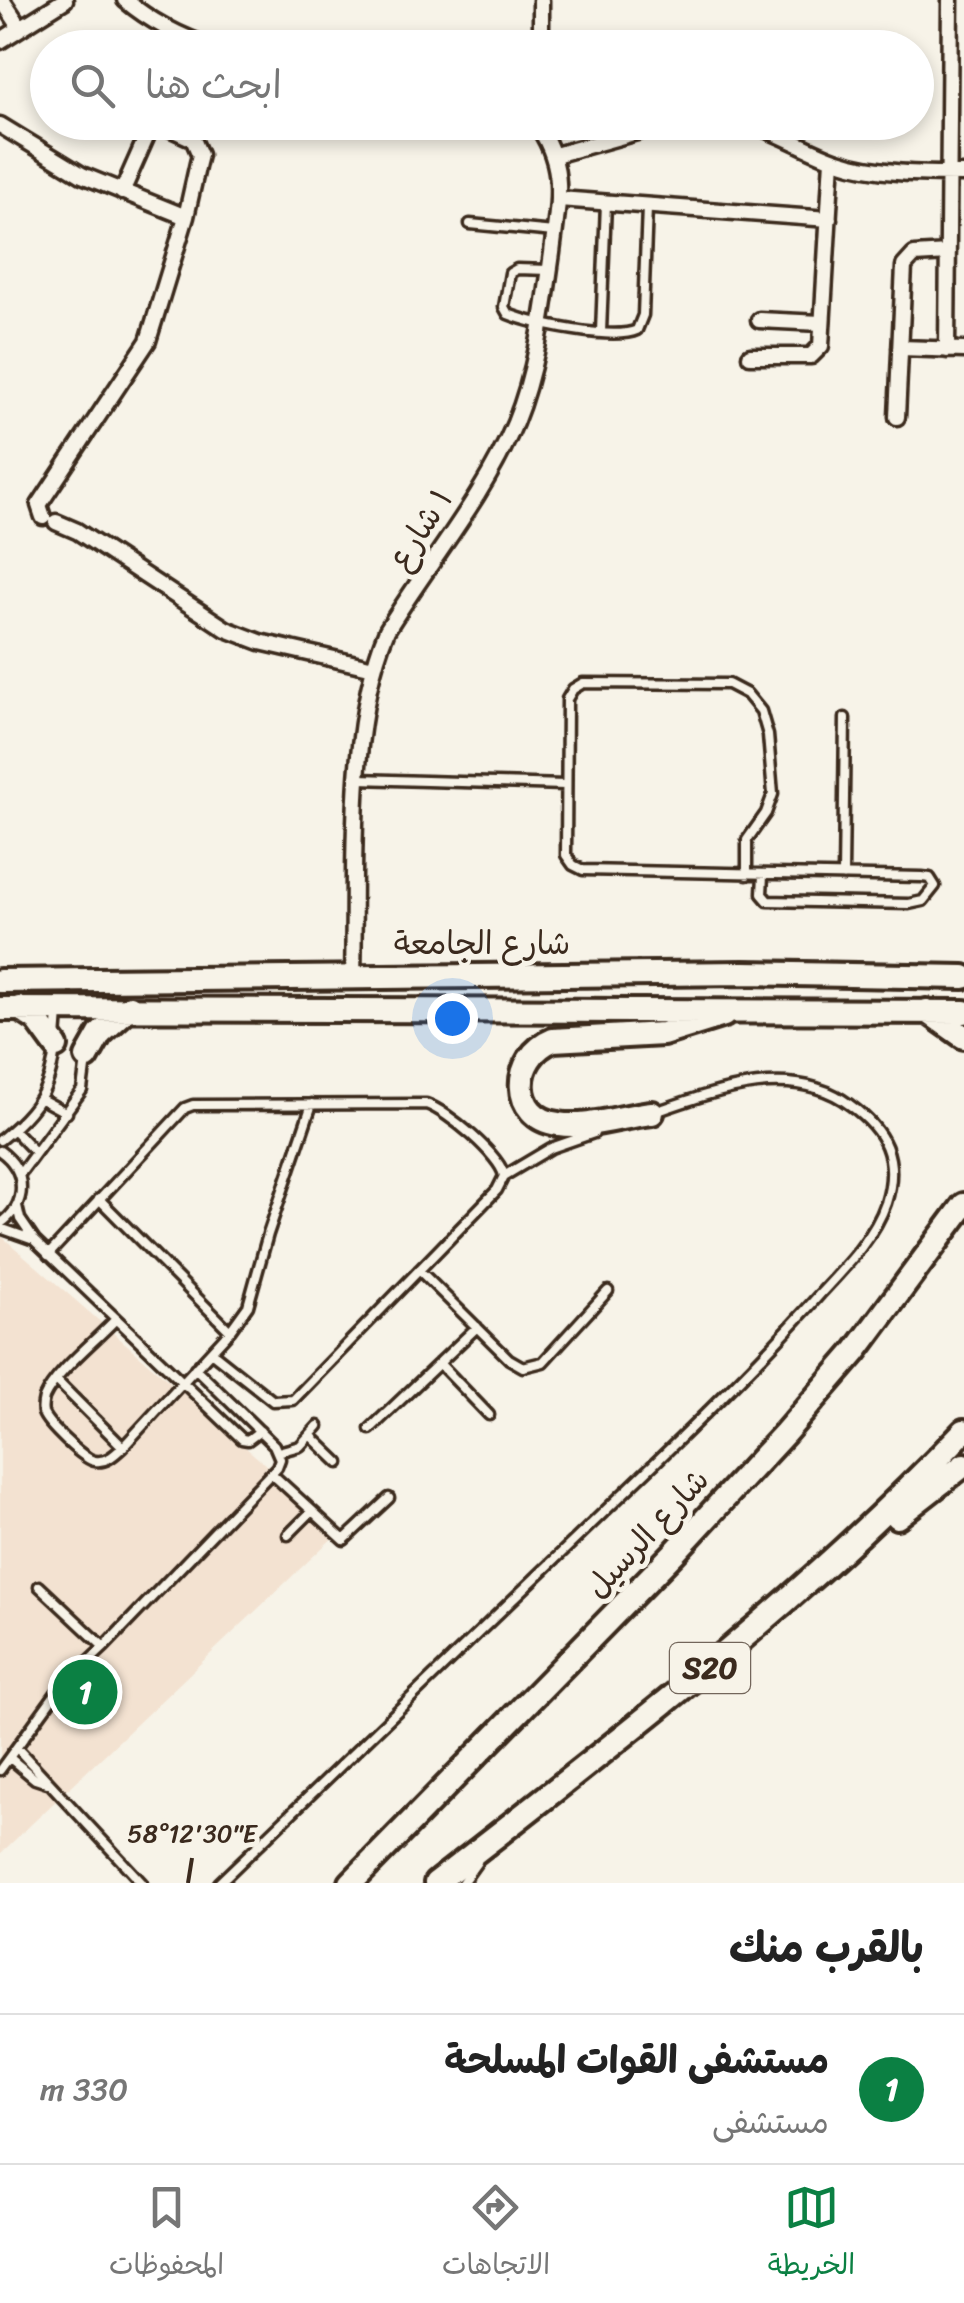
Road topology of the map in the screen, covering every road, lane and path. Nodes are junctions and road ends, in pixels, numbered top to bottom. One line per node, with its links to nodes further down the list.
1 (2, 0): 6 (street)
2 (65, 0): 6 (street)
3 (125, 0): 7 (street)
4 (541, 0): 8 (street)
5 (950, 0): 18 (street)
6 (20, 28): 9 (street)
7 (168, 30)
8 (541, 30)
9 (0, 41)
10 (0, 125): 20 (street)
11 (146, 140): 20 (street)
12 (193, 140): 24 (street)
13 (546, 140): 16 (street, ١ شارع)
14 (608, 140): 16 (street)
15 (792, 140): 17 (street)
16 (555, 154): 21 (street, ١ شارع)
17 (832, 159): 18 (street); 25 (street)
18 (948, 174): 19 (street); 28 (street)
19 (964, 174)
20 (122, 192): 24 (street)
21 (559, 199): 22 (street); 27 (street, ١ شارع)
22 (606, 203): 23 (street); 33 (lane)
23 (646, 206): 25 (street); 33 (lane)
24 (186, 217): 39 (street)
25 (828, 219): 31 (street)
26 (470, 224): 27 (lane)
27 (554, 232): 29 (street, ١ شارع)
28 (948, 253): 34 (street); 35 (street)
29 (549, 270): 32 (street, ١ شارع); 32 (lane)
30 (758, 320): 31 (street)
31 (822, 323): 37 (street)
32 (542, 325): 33 (lane); 39 (street, ١ شارع)
33 (600, 332)
34 (900, 348): 35 (street); 38 (street)
35 (947, 350): 36 (street)
36 (964, 350)
37 (750, 356)
38 (897, 417)
39 (374, 668): 41 (street, ١ شارع)
40 (845, 718): 45 (lane)
41 (358, 779): 42 (lane); 46 (street, ١ شارع)
42 (564, 785): 43 (lane); 43 (lane)
43 (746, 874): 44 (lane)
44 (763, 875): 45 (lane); 45 (lane)
45 (843, 876)
46 (354, 976): 47 (main road, شارع الجامعة); 48 (main road, شارع الجامعة)
47 (964, 977)
48 (0, 981)
49 (58, 1008): 50 (main road, شارع الجامعة); 52 (main road, شارع الجامعة); 57 (lane)
50 (91, 1008): 51 (main road, شارع الجامعة); 58 (lane)
51 (130, 1008): 53 (main road, شارع الجامعة); 58 (main road)
52 (10, 1009): 57 (main road)
53 (736, 1010): 54 (main road, شارع الجامعة); 62 (main road)
54 (927, 1011): 55 (main road, شارع الجامعة); 56 (main road)
55 (964, 1012)
56 (964, 1037)
57 (56, 1046): 59 (lane)
58 (86, 1056): 61 (lane)
59 (40, 1099): 61 (lane); 63 (lane)
60 (312, 1104): 68 (lane); 70 (lane); 81 (lane)
61 (67, 1112): 66 (lane)
62 (652, 1113): 68 (lane); 110 (lane)
63 (13, 1130): 64 (lane); 66 (lane)
64 (0, 1140)
65 (0, 1151): 67 (lane)
66 (35, 1152): 67 (lane)
67 (20, 1174): 72 (lane)
68 (504, 1176): 77 (lane)
69 (964, 1189): 76 (main road)
70 (99, 1199): 75 (lane); 81 (lane)
71 (964, 1204): 76 (main road, شارع الرسيل)
72 (17, 1206): 73 (lane); 74 (lane)
73 (0, 1226): 74 (lane)
74 (34, 1241): 75 (lane)
75 (48, 1255): 79 (lane)
76 (926, 1256): 111 (main road, شارع الرسيل)
77 (419, 1270): 80 (lane); 82 (lane)
78 (608, 1291): 80 (lane)
79 (114, 1321): 85 (lane); 86 (lane)
80 (477, 1326): 83 (lane)
81 (230, 1332): 82 (lane)
82 (211, 1352): 84 (lane)
83 (438, 1363): 87 (lane); 89 (lane)
84 (195, 1368): 86 (lane); 90 (lane)
85 (57, 1380): 93 (lane); 93 (lane)
86 (181, 1384): 90 (lane); 93 (lane)
87 (489, 1415)
88 (318, 1426): 92 (lane)
89 (370, 1429)
90 (260, 1431): 94 (lane)
91 (964, 1431): 101 (main road, S20)
92 (310, 1435): 94 (lane); 95 (lane)
93 (122, 1447)
94 (278, 1452): 97 (lane)
95 (338, 1463)
96 (964, 1465): 101 (main road)
97 (272, 1474): 99 (lane); 103 (lane)
98 (390, 1498): 99 (lane)
99 (311, 1512): 100 (lane)
100 (288, 1535)
101 (840, 1555): 108 (main road, S20)
102 (39, 1586): 103 (lane)
103 (104, 1647): 104 (lane)
104 (17, 1748): 105 (lane); 107 (lane)
105 (10, 1758): 106 (lane); 107 (lane)
106 (0, 1770)
107 (47, 1783): 109 (lane)
108 (503, 1831): 112 (main road, S20); 113 (lane)
109 (142, 1883)
110 (219, 1883)
111 (351, 1883)
112 (436, 1883)
113 (462, 1883)

